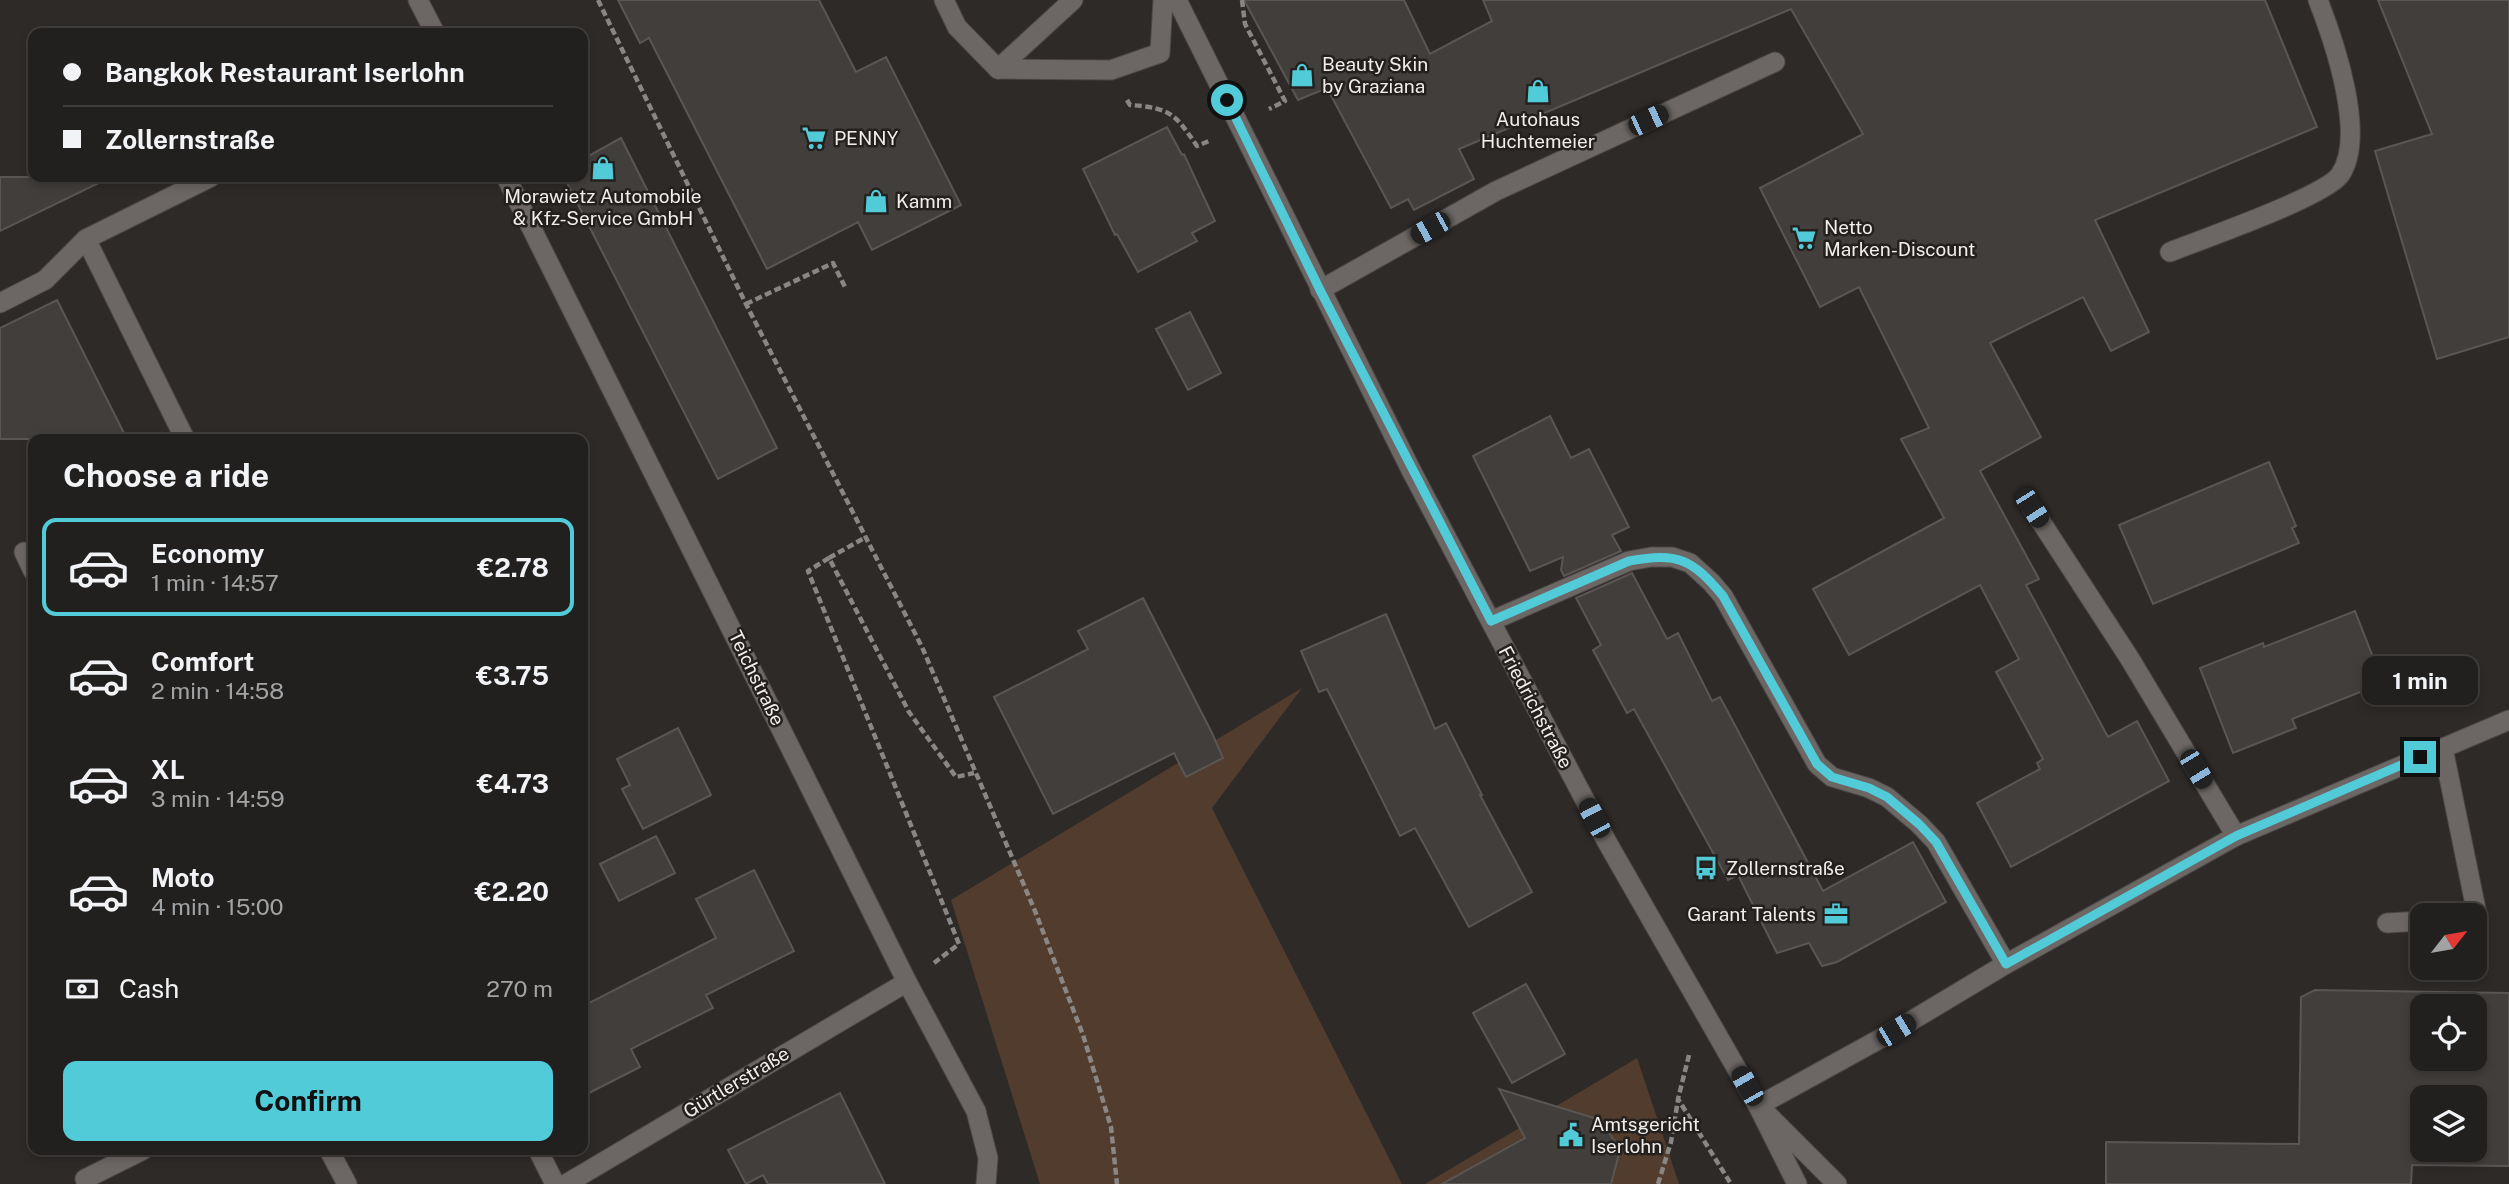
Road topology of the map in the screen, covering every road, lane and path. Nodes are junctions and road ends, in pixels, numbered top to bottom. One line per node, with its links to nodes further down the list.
1 (418, 0): 8 (street)
2 (598, 0): 18 (path)
3 (944, 0): 10 (street)
4 (1073, 0): 10 (street)
5 (1163, 0): 10 (street)
6 (1177, 0): 16 (street, Friedrichstraße)
7 (2318, 0): 14 (street)
8 (432, 28)
9 (1775, 62): 16 (street)
10 (998, 69)
11 (201, 182): 13 (street)
12 (508, 182): 34 (street, Teichstraße)
13 (86, 239): 17 (street); 19 (street)
14 (2170, 252)
15 (846, 289): 18 (path)
16 (1320, 290): 25 (street, Friedrichstraße)
17 (0, 303)
18 (746, 304): 21 (path)
19 (183, 434)
20 (2032, 508): 29 (street)
21 (866, 537): 23 (path); 28 (path)
22 (24, 552): 24 (street)
23 (829, 558): 28 (path); 34 (path)
24 (28, 560)
25 (1491, 621): 33 (street); 35 (street, Friedrichstraße)
26 (2509, 720): 27 (street)
27 (2443, 748): 29 (street); 30 (street)
28 (974, 773): 46 (path)
29 (2236, 836): 33 (street)
30 (2475, 903)
31 (2410, 922): 32 (street)
32 (2387, 923)
33 (2006, 964): 37 (street)
34 (907, 982): 44 (street, Gürtlerstraße); 45 (street, Teichstraße)
35 (1701, 1005): 36 (path); 37 (street, Friedrichstraße)
36 (1678, 1099): 47 (path); 48 (path)
37 (1758, 1105): 49 (street, Friedrichstraße); 50 (street, Friedrichstraße)
38 (133, 1155): 41 (street)
39 (332, 1155): 42 (street)
40 (540, 1155): 43 (street)
41 (85, 1179)
42 (348, 1184)
43 (555, 1184)
44 (566, 1184)
45 (986, 1184)
46 (1116, 1184)
47 (1658, 1184)
48 (1731, 1184)
49 (1797, 1184)
50 (1838, 1184)

